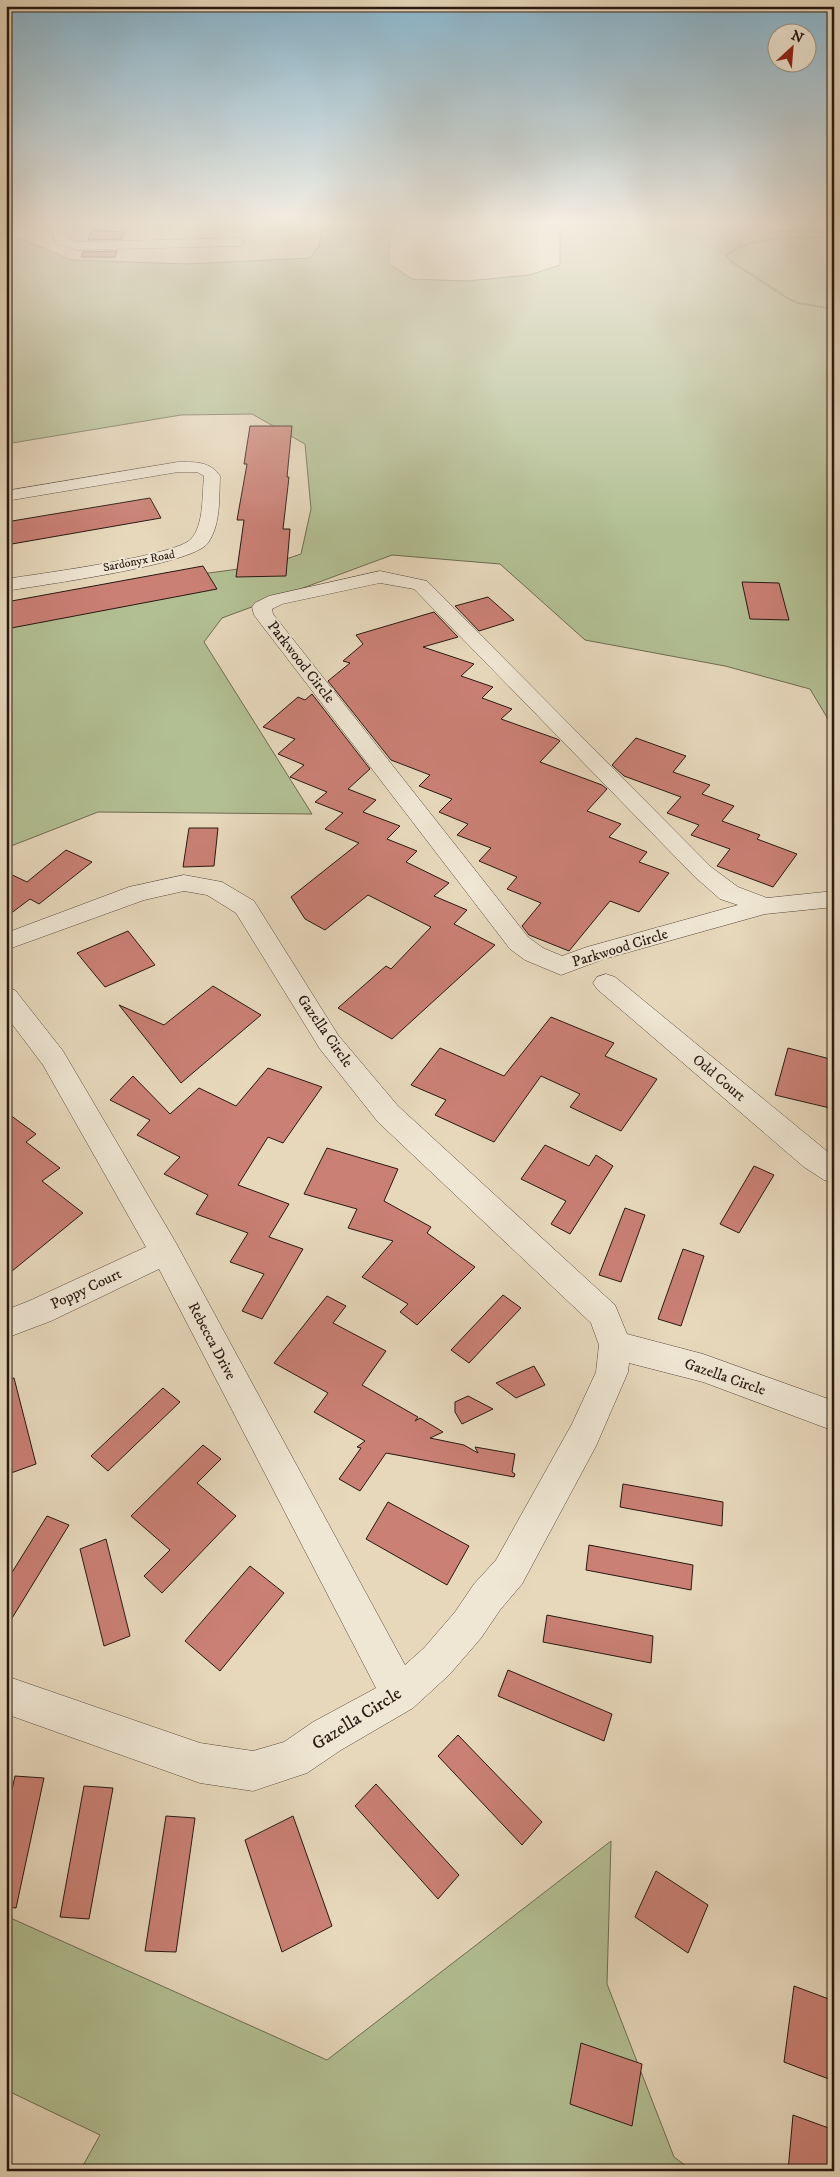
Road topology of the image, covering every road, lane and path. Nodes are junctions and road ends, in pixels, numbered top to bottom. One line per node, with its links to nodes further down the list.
1 (6, 496): 2 (street, Sardonyx Road)
2 (6, 585)
3 (834, 899): 4 (street, Parkwood Circle)
4 (765, 906): 4 (street, Parkwood Circle)
5 (6, 942): 11 (street, Gazella Circle)
6 (606, 983): 8 (street, Odd Court)
7 (6, 997): 9 (street, Rebecca Drive)
8 (834, 1172)
9 (165, 1252): 10 (street, Poppy Court); 14 (street, Rebecca Drive)
10 (6, 1324)
11 (615, 1345): 12 (street, Gazella Circle); 14 (street, Gazella Circle)
12 (834, 1416)
13 (6, 1695): 14 (street, Gazella Circle)
14 (400, 1695)

